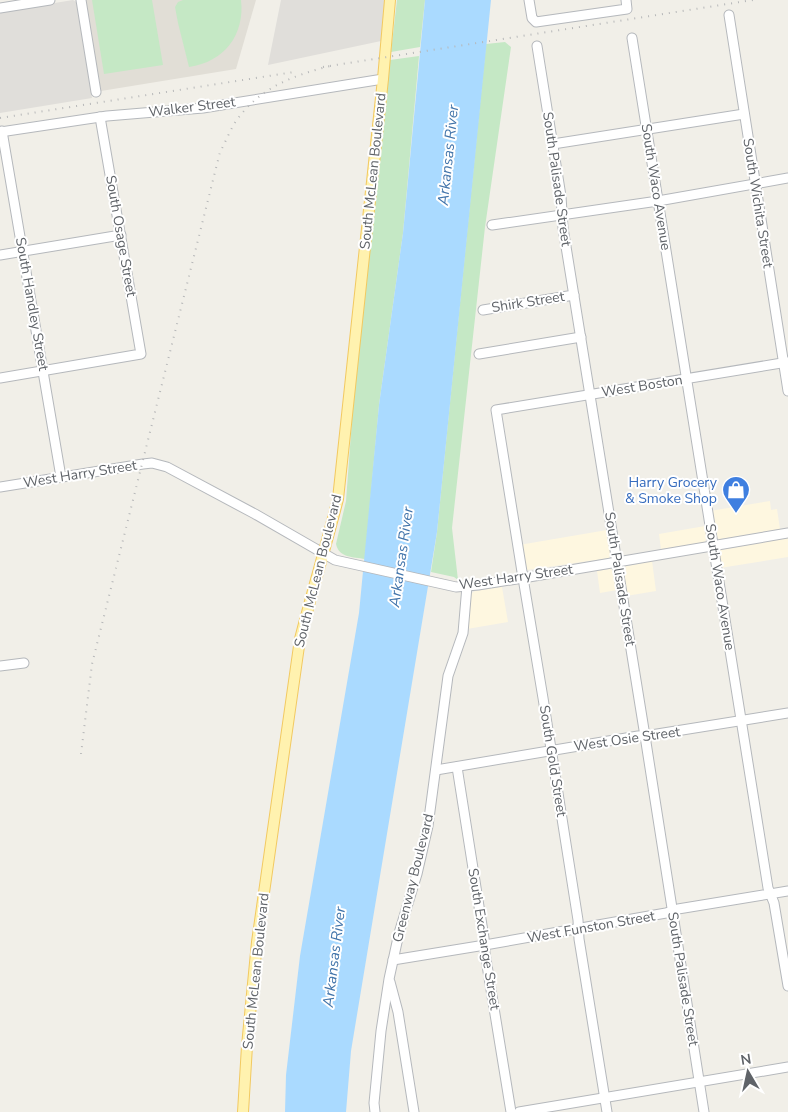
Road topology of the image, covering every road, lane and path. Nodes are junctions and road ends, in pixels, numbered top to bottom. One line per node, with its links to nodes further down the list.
1 (50, 0): 6 (street)
2 (81, 0): 11 (street)
3 (390, 0): 10 (main road, South McLean Boulevard)
4 (529, 0): 5 (street)
5 (626, 4)
6 (0, 8)
7 (729, 15): 12 (street, South Wichita Street)
8 (632, 38): 14 (street, South Waco Avenue)
9 (537, 46): 16 (street, South Palisade Street)
10 (383, 79): 13 (street, Walker Street); 40 (main road, South McLean Boulevard)
11 (96, 92)
12 (744, 114): 14 (street); 18 (street, South Wichita Street)
13 (100, 117): 15 (street, Walker Street); 22 (street, South Osage Street)
14 (646, 130): 16 (street); 19 (street, South Waco Avenue)
15 (1, 131): 23 (street, South Handley Street)
16 (553, 144): 20 (street, South Palisade Street)
17 (788, 178): 18 (street)
18 (755, 184): 19 (street); 29 (street, South Wichita Street)
19 (658, 200): 20 (street); 32 (street, South Waco Avenue)
20 (562, 215): 21 (street); 25 (street, South Palisade Street)
21 (492, 226)
22 (121, 236): 23 (street); 30 (street, South Osage Street)
23 (23, 252): 24 (street); 30 (street, South Handley Street)
24 (0, 255)
25 (574, 294): 26 (street, Shirk Street); 27 (street, South Palisade Street)
26 (482, 310)
27 (581, 337): 28 (street); 34 (street, South Palisade Street)
28 (479, 354)
29 (786, 362): 32 (street, West Boston); 33 (street, South Wichita Street)
30 (43, 371): 31 (street); 36 (street, South Handley Street)
31 (0, 378)
32 (687, 379): 34 (street, West Boston); 39 (street, South Waco Avenue)
33 (788, 391)
34 (590, 394): 35 (street, West Boston); 41 (street, South Palisade Street)
35 (496, 410): 42 (street, South Gold Street)
36 (61, 477): 37 (street, West Harry Street); 40 (street, West Harry Street)
37 (0, 487)
38 (788, 533): 39 (street, West Harry Street)
39 (714, 546): 41 (street, West Harry Street); 47 (street, South Waco Avenue)
40 (324, 554): 43 (street, West Harry Street); 63 (main road, South McLean Boulevard)
41 (617, 562): 42 (street, West Harry Street); 48 (street, South Palisade Street)
42 (523, 578): 43 (street, West Harry Street); 49 (street, South Gold Street)
43 (467, 586): 51 (street, Greenway Boulevard)
44 (24, 662): 45 (street)
45 (0, 666)
46 (788, 713): 47 (street, West Osie Street)
47 (741, 721): 48 (street, West Osie Street); 53 (street, South Waco Avenue)
48 (645, 736): 49 (street, West Osie Street); 54 (street, South Palisade Street)
49 (552, 750): 50 (street, West Osie Street); 55 (street, South Gold Street)
50 (457, 766): 51 (street, West Osie Street); 56 (street, South Exchange Street)
51 (436, 770): 57 (street, Greenway Boulevard)
52 (788, 890): 53 (street, West Funston Street)
53 (770, 894): 54 (street, West Funston Street); 59 (street, South Waco Avenue)
54 (673, 911): 55 (street, West Funston Street); 61 (street, South Palisade Street)
55 (579, 929): 56 (street, West Funston Street); 62 (street, South Gold Street)
56 (485, 945): 57 (street, West Funston Street); 66 (street, South Exchange Street)
57 (393, 960): 58 (street, Greenway Boulevard)
58 (389, 979): 64 (street, Greenway Boulevard); 65 (street)
59 (788, 986)
60 (788, 1067): 61 (street)
61 (699, 1082): 62 (street); 69 (street, South Palisade Street)
62 (605, 1098): 67 (street); 68 (street, South Gold Street)
63 (243, 1112)
64 (375, 1112)
65 (414, 1112)
66 (511, 1112)
67 (519, 1112)
68 (607, 1112)
69 (704, 1112)

